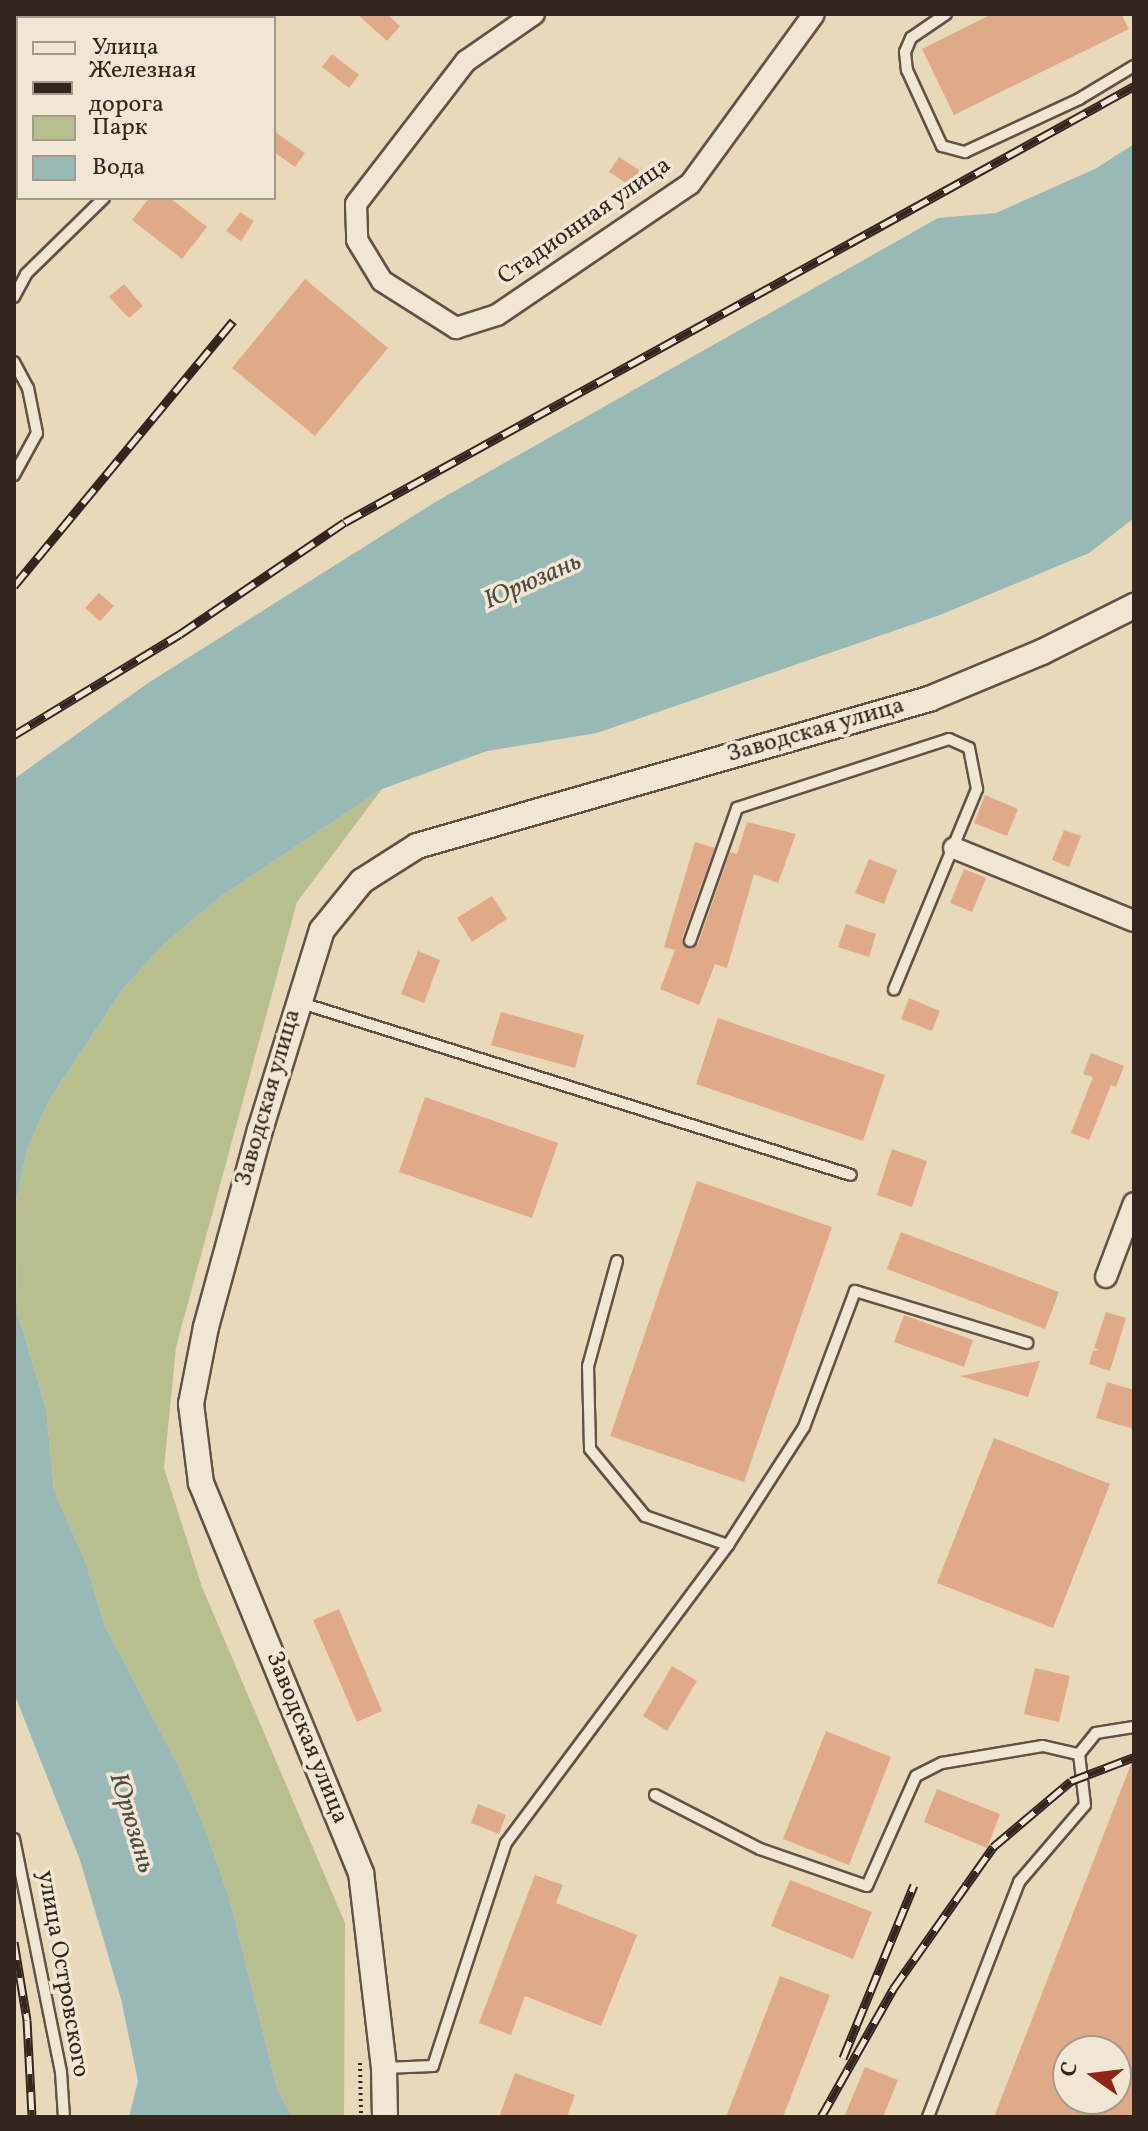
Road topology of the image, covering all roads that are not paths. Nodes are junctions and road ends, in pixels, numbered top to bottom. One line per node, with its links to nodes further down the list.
1 (534, 14): 2 (street, Стадионная улица)
2 (814, 14)
3 (946, 14): 4 (lane)
4 (1134, 66)
5 (102, 200): 6 (lane)
6 (14, 297)
7 (14, 362): 8 (lane)
8 (14, 475)
9 (1134, 606): 14 (street, Заводская улица)
10 (954, 848): 11 (street); 12 (lane); 13 (lane)
11 (1134, 921)
12 (690, 941)
13 (894, 989)
14 (297, 1001): 15 (lane); 25 (street, Заводская улица)
15 (851, 1175)
16 (1134, 1203): 18 (street)
17 (617, 1261): 20 (lane)
18 (1106, 1277)
19 (1027, 1343): 20 (lane)
20 (728, 1545): 25 (lane)
21 (1134, 1727): 22 (lane)
22 (1079, 1754): 23 (lane); 28 (lane)
23 (655, 1795)
24 (14, 1839): 26 (lane, улица Островского)
25 (384, 2068): 27 (street, Заводская улица)
26 (64, 2117)
27 (385, 2117)
28 (928, 2117)

